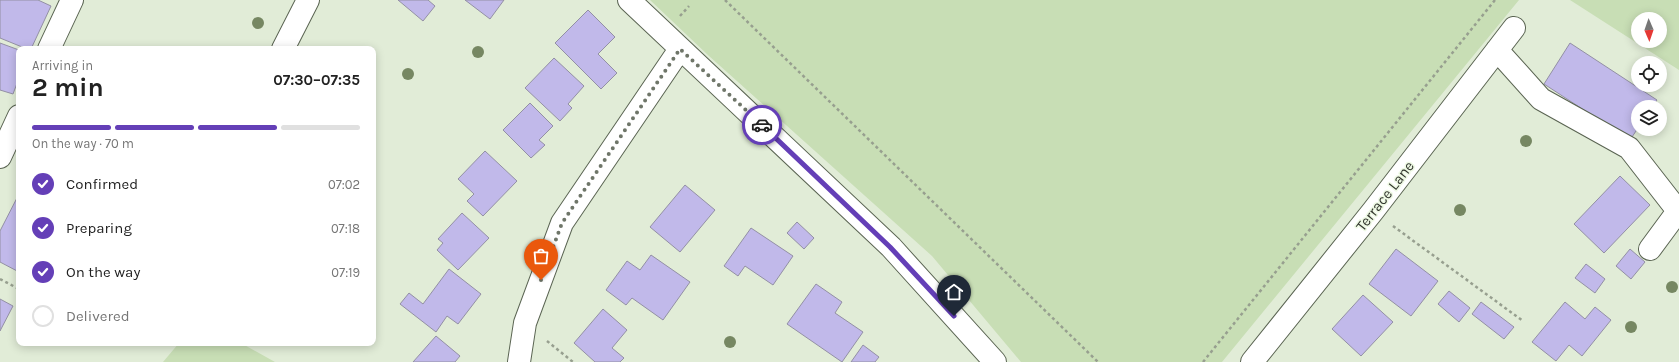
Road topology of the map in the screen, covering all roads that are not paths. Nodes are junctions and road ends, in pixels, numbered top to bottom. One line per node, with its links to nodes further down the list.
1 (72, 0): 5 (street)
2 (308, 0): 6 (street)
3 (629, 0): 7 (street)
4 (1514, 28): 8 (street, Terrace Lane)
5 (50, 46)
6 (285, 46)
7 (680, 49): 12 (street); 13 (street)
8 (1497, 50): 11 (street); 14 (street, Terrace Lane)
9 (16, 122): 10 (street)
10 (0, 157)
11 (1650, 249)
12 (519, 362)
13 (995, 362)
14 (1252, 362)

